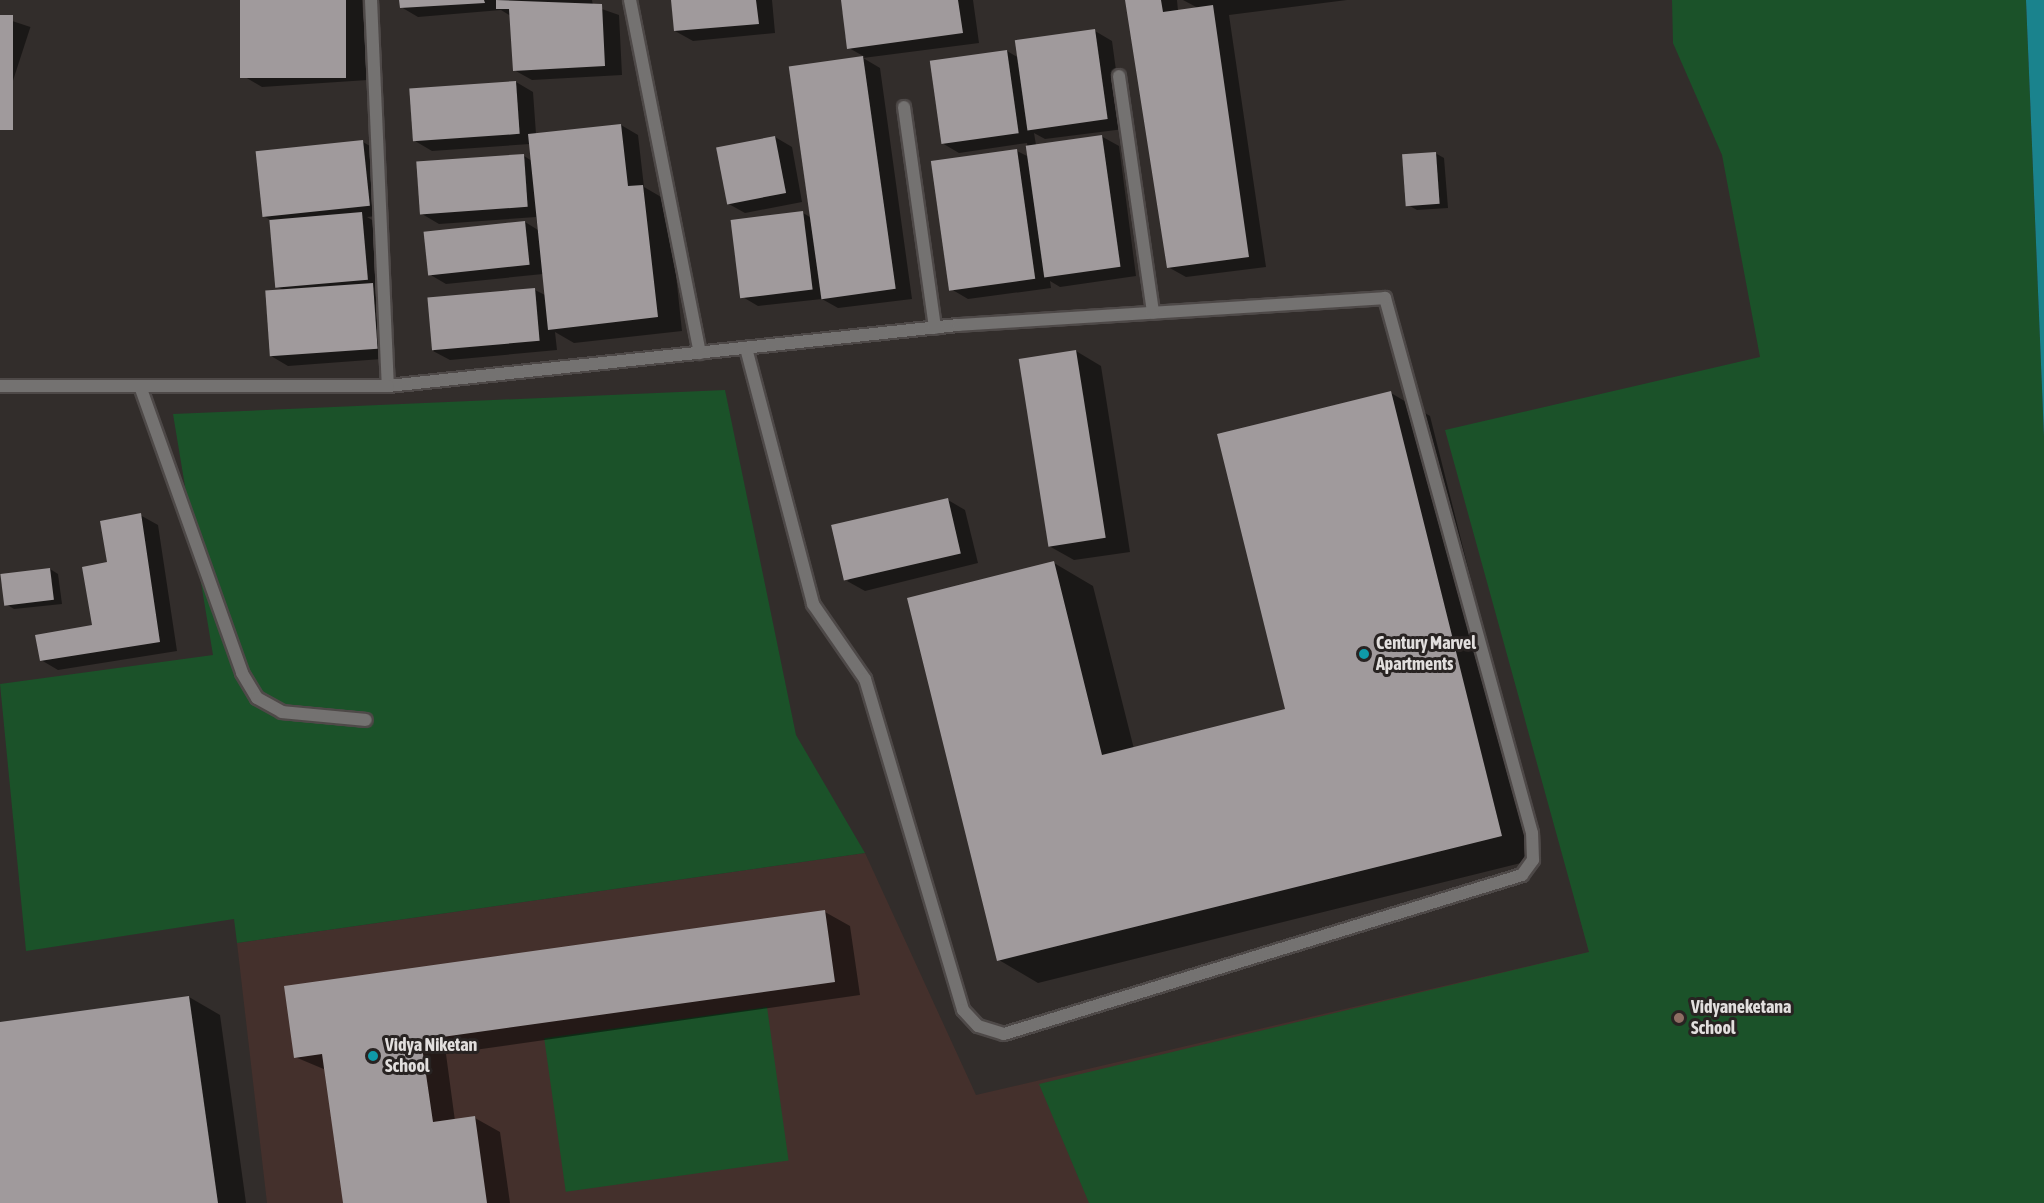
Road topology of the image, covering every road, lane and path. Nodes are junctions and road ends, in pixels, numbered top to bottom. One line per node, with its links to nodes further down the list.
1 (371, 0): 11 (street)
2 (630, 0): 8 (street)
3 (1119, 76): 5 (street)
4 (904, 107): 6 (street)
5 (1153, 313): 6 (street); 7 (street)
6 (935, 328): 7 (street)
7 (746, 348): 8 (street)
8 (700, 353): 11 (street)
9 (0, 386): 10 (street)
10 (140, 386): 11 (street); 12 (street)
11 (388, 386)
12 (366, 720)

